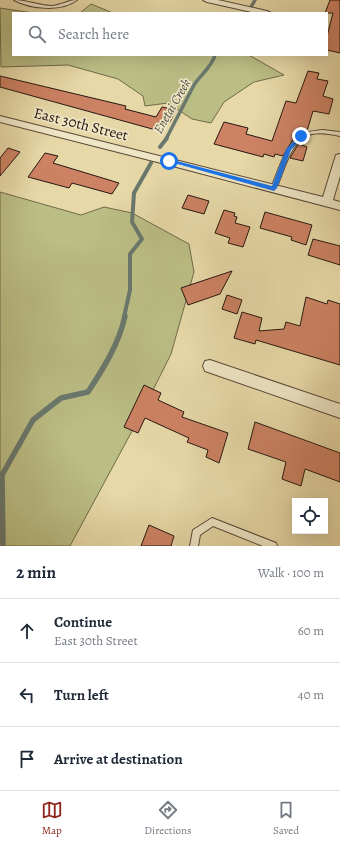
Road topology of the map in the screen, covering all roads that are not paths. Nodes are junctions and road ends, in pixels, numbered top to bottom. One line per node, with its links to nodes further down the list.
1 (16, 0): 5 (lane)
2 (58, 0): 5 (lane)
3 (75, 0): 5 (lane)
4 (207, 0): 6 (street)
5 (54, 6)
6 (262, 12)
7 (0, 119): 10 (street, East 30th Street)
8 (340, 134): 10 (lane)
9 (340, 158): 11 (street)
10 (274, 188): 11 (street, East 30th Street)
11 (327, 202): 12 (street, East 30th Street)
12 (340, 206)
13 (210, 366): 14 (street)
14 (340, 412)
15 (194, 546): 16 (lane)
16 (273, 546)

